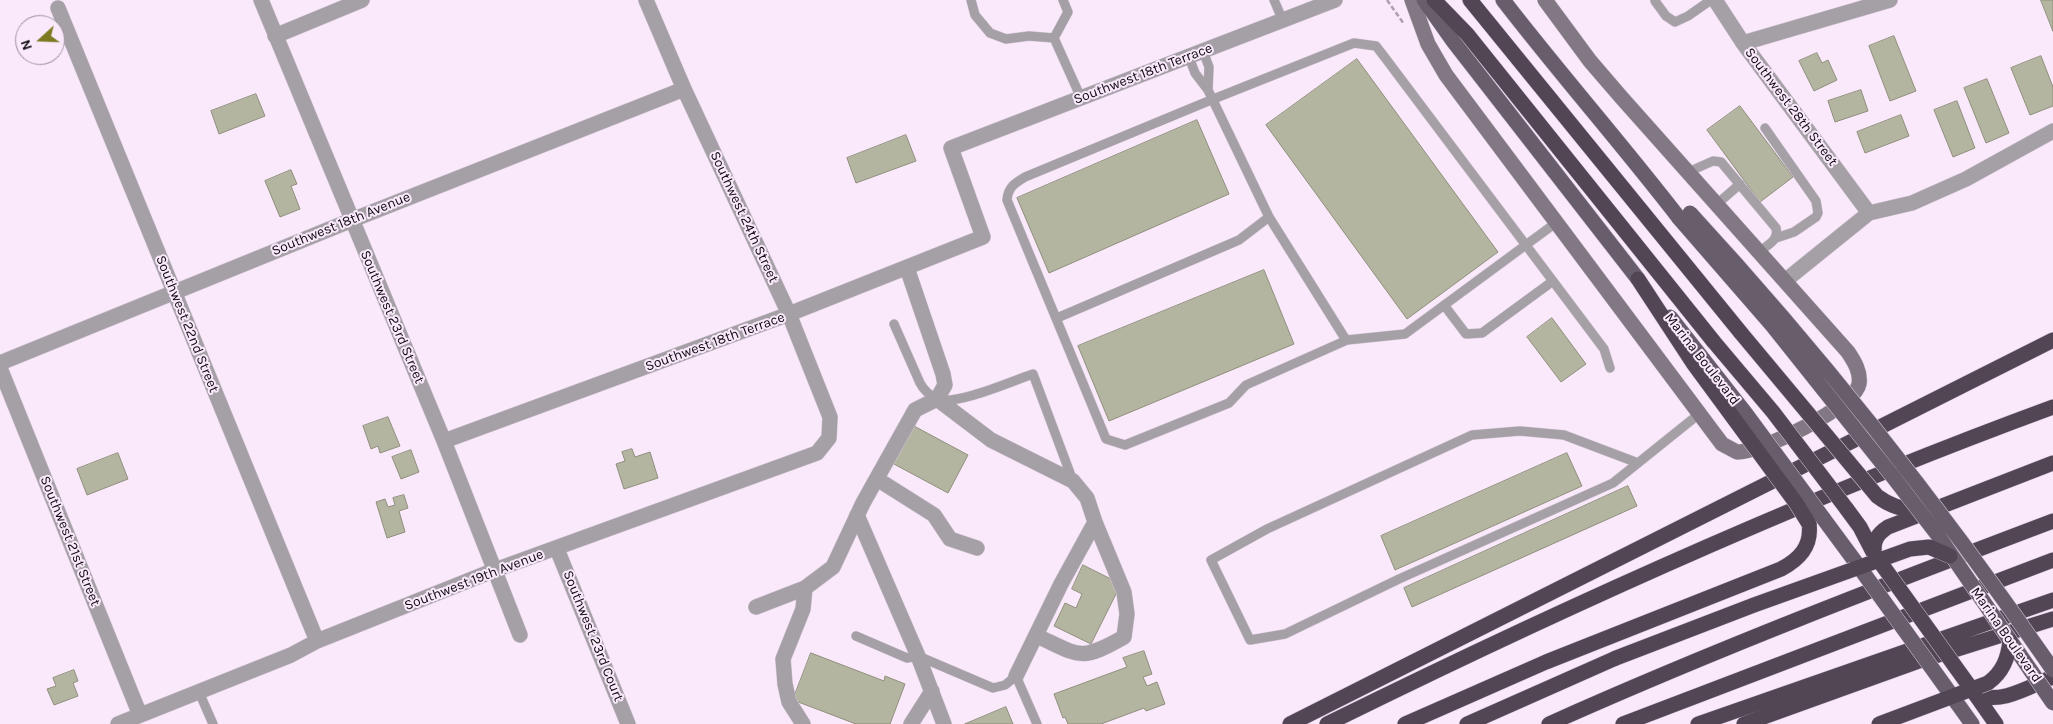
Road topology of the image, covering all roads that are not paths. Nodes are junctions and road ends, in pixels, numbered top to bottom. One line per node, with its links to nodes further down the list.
1 (261, 0): 19 (street, Southwest 23rd Street)
2 (362, 0): 19 (street)
3 (646, 0): 23 (street, Southwest 24th Street)
4 (971, 0): 20 (lane)
5 (1063, 0): 20 (lane)
6 (1274, 0): 18 (lane)
7 (1335, 0): 18 (street, Southwest 18th Terrace)
8 (1412, 0): 36 (main road)
9 (1424, 0): 41 (main road, Marina Boulevard)
10 (1434, 0): 69 (highway, bridge)
11 (1470, 0): 63 (highway, bridge)
12 (1503, 0): 33 (main road, Marina Boulevard)
13 (1544, 0): 29 (main road)
14 (1713, 0): 16 (lane); 21 (street, Southwest 28th Street)
15 (1890, 0): 21 (street)
16 (1655, 1)
17 (58, 8): 44 (street, Southwest 22nd Street)
18 (1284, 21): 22 (street, Southwest 18th Terrace)
19 (275, 36): 35 (street, Southwest 23rd Street)
20 (1054, 38): 25 (lane)
21 (1743, 42): 32 (street, Southwest 28th Street)
22 (1196, 54): 24 (lane); 24 (lane); 25 (street, Southwest 18th Terrace)
23 (684, 89): 35 (street, Southwest 18th Avenue); 46 (street, Southwest 24th Street)
24 (1208, 90): 26 (lane)
25 (1081, 98): 40 (street, Southwest 18th Terrace)
26 (1211, 100): 34 (lane); 38 (lane); 47 (lane)
27 (1764, 128): 37 (lane)
28 (2053, 131): 32 (street)
29 (1688, 172): 30 (lane); 31 (main road)
30 (1740, 184): 31 (lane); 37 (lane)
31 (1717, 204): 39 (main road)
32 (1869, 213): 42 (street)
33 (1684, 215): 70 (main road, Marina Boulevard, bridge); 86 (main road, Marina Boulevard, bridge)
34 (1269, 216): 47 (lane); 49 (lane)
35 (352, 220): 44 (street, Southwest 18th Avenue); 58 (street, Southwest 23rd Street)
36 (1557, 222): 38 (lane); 56 (main road)
37 (1776, 238): 39 (lane)
38 (1526, 245): 43 (lane); 45 (lane)
39 (1760, 251): 42 (main road)
40 (907, 268): 46 (street, Southwest 18th Terrace); 54 (street)
41 (1638, 279): 104 (highway, bridge); 111 (main road, Marina Boulevard, bridge)
42 (1786, 280): 56 (main road)
43 (1553, 281): 45 (lane); 53 (lane)
44 (174, 292): 51 (street, Southwest 18th Avenue); 83 (street, Southwest 22nd Street)
45 (1444, 305): 49 (lane)
46 (789, 314): 57 (street, Southwest 24th Street); 58 (street, Southwest 18th Terrace)
47 (1057, 318): 49 (lane)
48 (894, 324): 54 (lane)
49 (1346, 340)
50 (2053, 340): 102 (highway)
51 (0, 364)
52 (0, 368): 93 (street, Southwest 21st Street)
53 (1610, 368)
54 (937, 399): 61 (street); 62 (street); 62 (lane)
55 (2053, 407): 103 (highway)
56 (1699, 414): 60 (lane)
57 (829, 438): 67 (street, Southwest 19th Avenue)
58 (444, 441): 72 (street, Southwest 23rd Street)
59 (2053, 462): 63 (highway)
60 (1638, 463): 60 (lane)
61 (877, 479): 64 (street); 68 (street)
62 (1073, 481): 66 (street)
63 (1932, 510): 69 (highway)
64 (857, 515): 75 (street); 85 (street)
65 (2053, 521): 106 (highway)
66 (1095, 522): 82 (street); 82 (street)
67 (557, 548): 72 (street, Southwest 19th Avenue); 97 (street, Southwest 23rd Court)
68 (977, 548)
69 (1875, 554): 91 (highway, bridge)
70 (1950, 556): 84 (main road, Marina Boulevard, bridge); 105 (highway, bridge)
71 (2053, 560): 74 (highway)
72 (495, 570): 80 (street, Southwest 23rd Street); 83 (street, Southwest 19th Avenue)
73 (2053, 570): 74 (highway)
74 (2024, 571): 107 (highway)
75 (805, 588): 78 (street); 98 (street)
76 (2053, 594): 77 (highway)
77 (2046, 602): 108 (highway)
78 (756, 607)
79 (2053, 619): 109 (highway)
80 (520, 635)
81 (856, 636): 85 (lane)
82 (1037, 636): 87 (street)
83 (317, 641): 90 (street, Southwest 19th Avenue)
84 (2010, 641): 92 (main road, Marina Boulevard, bridge); 110 (highway, bridge)
85 (918, 656): 87 (lane); 89 (street)
86 (2053, 670)
87 (1016, 676): 101 (lane)
88 (2053, 677): 91 (highway)
89 (932, 691): 99 (street); 100 (street)
90 (199, 692): 93 (street, Southwest 19th Avenue); 96 (lane)
91 (1975, 694): 94 (highway)
92 (2053, 703)
93 (140, 715): 95 (street, Southwest 19th Avenue)
94 (1996, 723)
95 (118, 724)
96 (213, 724)
97 (628, 724)
98 (803, 724)
99 (911, 724)
100 (944, 724)
101 (1037, 724)
102 (1290, 724)
103 (1327, 724)
104 (1405, 724)
105 (1467, 724)
106 (1549, 724)
107 (1623, 724)
108 (1698, 724)
109 (1744, 724)
110 (1879, 724)
111 (1972, 724)

